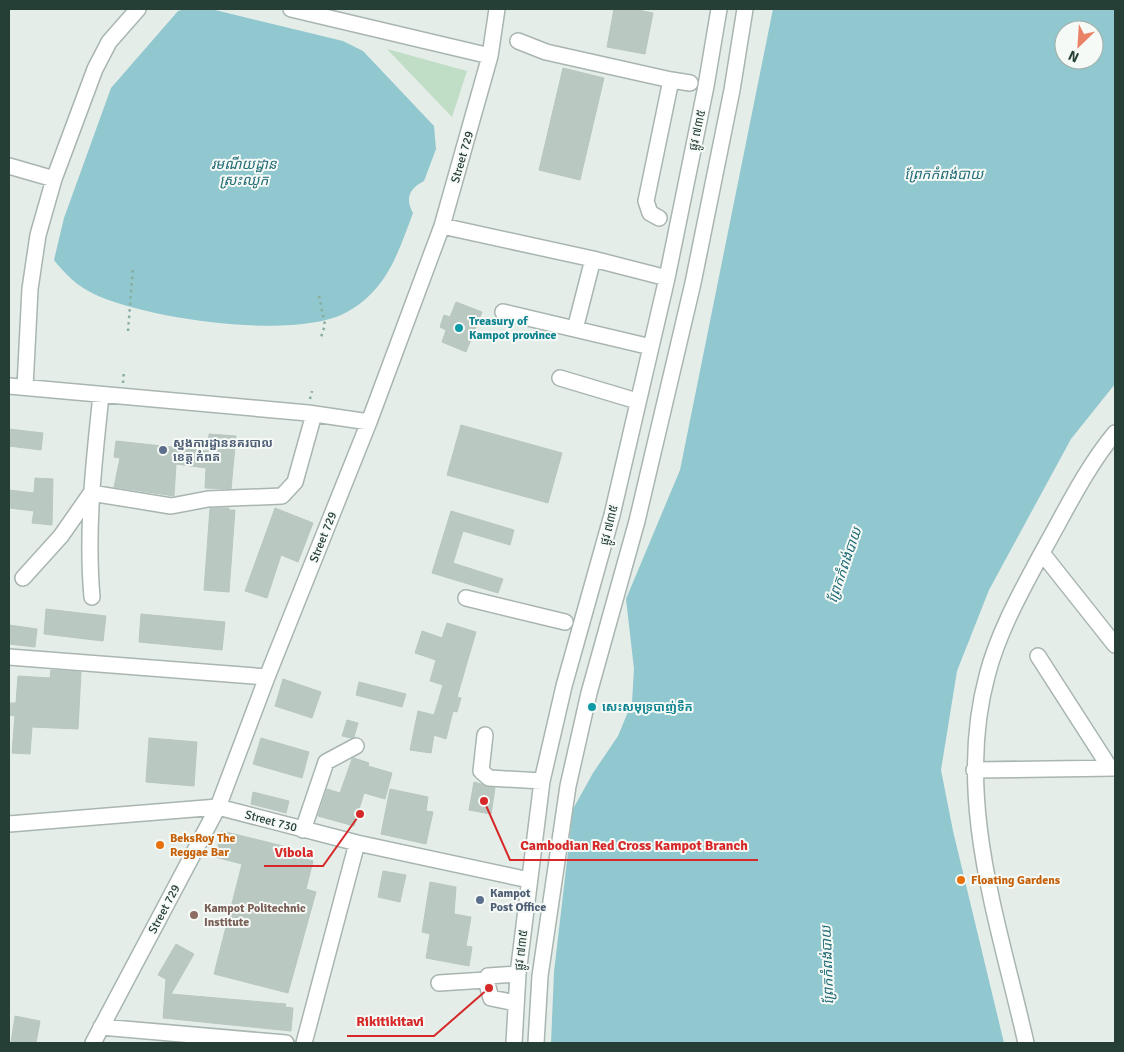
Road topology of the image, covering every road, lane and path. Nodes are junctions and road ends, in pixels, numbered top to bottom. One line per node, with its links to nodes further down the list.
1 (138, 9): 11 (street)
2 (291, 9): 7 (street)
3 (497, 9): 6 (street, Street 729)
4 (719, 9): 9 (street, ផ្លូវ ៧៣៥)
5 (745, 9): 60 (street)
6 (493, 34): 7 (street, Street 729); 8 (street)
7 (490, 56): 13 (street, Street 729)
8 (671, 80): 9 (street); 12 (street)
9 (698, 84): 12 (street, ផ្លូវ ៧៣៥)
10 (9, 166): 11 (street)
11 (54, 179): 25 (street)
12 (668, 221): 16 (street, ផ្លូវ ៧៣៥)
13 (442, 226): 14 (street); 29 (street, Street 729)
14 (593, 258): 16 (street); 19 (street)
15 (133, 268): 20 (path)
16 (667, 278): 22 (street, ផ្លូវ ៧៣៥)
17 (319, 296): 21 (path)
18 (503, 312): 19 (street)
19 (576, 329): 22 (street)
20 (128, 332)
21 (321, 337)
22 (651, 347): 27 (street, ផ្លូវ ៧៣៥)
23 (560, 378): 27 (street)
24 (9, 386): 25 (street)
25 (25, 387): 26 (street)
26 (101, 394): 28 (street); 31 (street)
27 (637, 401): 36 (street, ផ្លូវ ៧៣៥)
28 (314, 414): 29 (street); 31 (street)
29 (369, 422): 40 (street, Street 729)
30 (1115, 433): 32 (street)
31 (91, 494): 33 (street); 34 (street)
32 (1042, 553): 37 (street); 44 (street)
33 (24, 578)
34 (92, 597)
35 (466, 598): 36 (street)
36 (574, 624): 45 (street, ផ្លូវ ៧៣៥)
37 (1115, 645)
38 (1038, 656): 43 (street)
39 (9, 657): 40 (street)
40 (267, 677): 46 (street, Street 729)
41 (485, 735): 45 (street)
42 (356, 746): 48 (street)
43 (1113, 768): 44 (street)
44 (974, 770): 61 (street)
45 (542, 781): 50 (street, ផ្លូវ ៧៣៥)
46 (218, 807): 47 (street, Street 730); 48 (street, Street 730); 55 (street, Street 729)
47 (9, 824)
48 (303, 830): 49 (street, Street 730)
49 (357, 843): 50 (street, Street 730); 58 (street)
50 (529, 880): 51 (street, ផ្លូវ ៧៣៥)
51 (518, 974): 52 (street); 54 (street, ផ្លូវ ៧៣៥)
52 (486, 980): 53 (street); 54 (street)
53 (438, 983)
54 (516, 1003): 59 (street, ផ្លូវ ៧៣៥)
55 (102, 1028): 56 (street, Street 729); 57 (street)
56 (93, 1043)
57 (286, 1043)
58 (304, 1043)
59 (514, 1043)
60 (536, 1043)
61 (1026, 1043)

